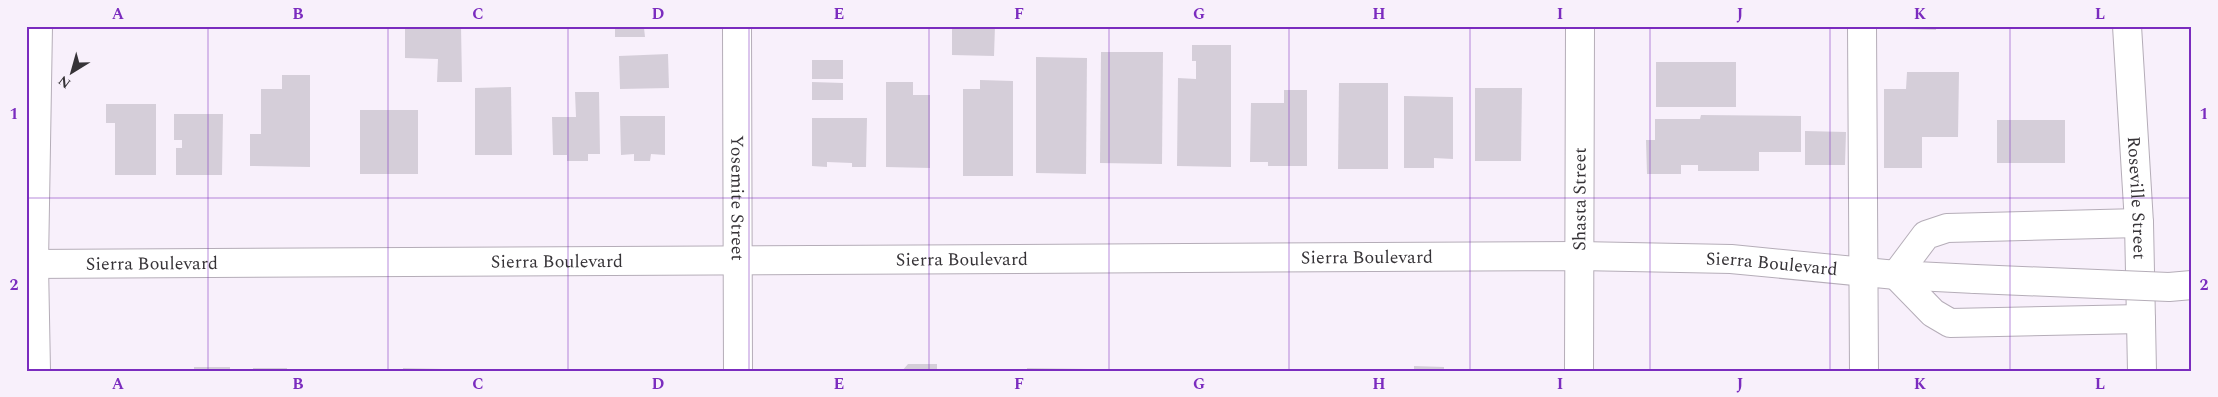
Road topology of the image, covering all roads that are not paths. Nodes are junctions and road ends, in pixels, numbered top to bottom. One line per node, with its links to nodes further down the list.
1 (38, 26): 9 (street)
2 (737, 26): 8 (street, Yosemite Street)
3 (1580, 26): 7 (street, Shasta Street)
4 (1862, 26): 10 (street)
5 (2127, 26): 6 (street, Roseville Street)
6 (2139, 223): 11 (street); 13 (street, Roseville Street)
7 (1579, 256): 8 (street, Sierra Boulevard); 10 (street, Sierra Boulevard); 16 (street, Shasta Street)
8 (738, 261): 9 (street, Sierra Boulevard); 15 (street, Yosemite Street)
9 (30, 264): 14 (street)
10 (1863, 271): 11 (street, Sierra Boulevard); 17 (street)
11 (1896, 275): 12 (street, Sierra Boulevard, bridge); 13 (street)
12 (2192, 286)
13 (2141, 319): 18 (street, Roseville Street)
14 (36, 371)
15 (738, 371)
16 (1579, 371)
17 (1864, 371)
18 (2142, 371)

